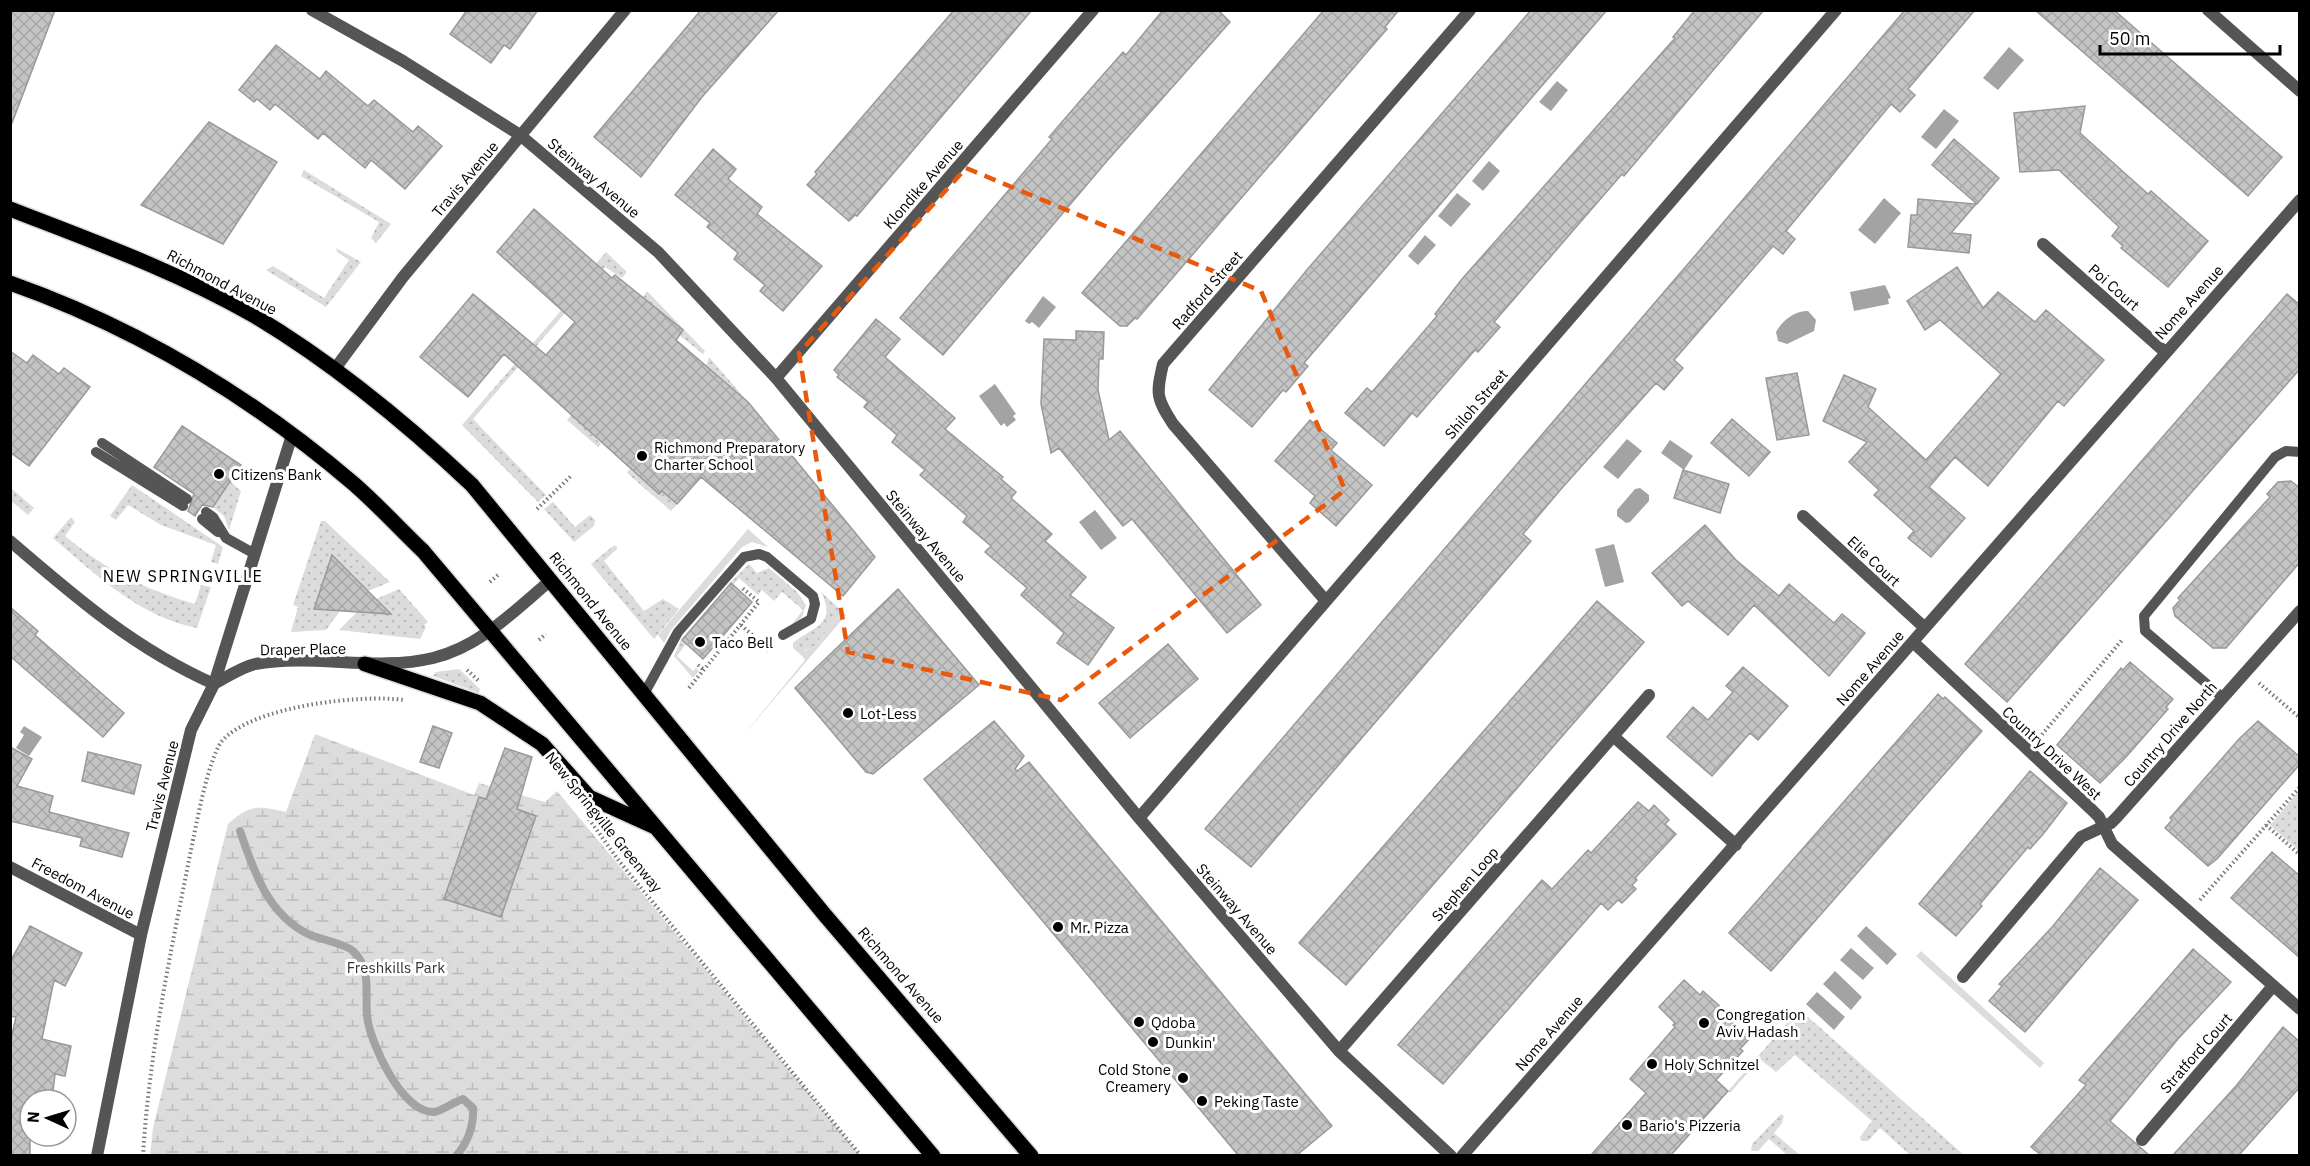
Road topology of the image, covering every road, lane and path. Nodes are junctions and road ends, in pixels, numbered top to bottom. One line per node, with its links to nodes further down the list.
1 (312, 10): 8 (street, Steinway Avenue)
2 (625, 10): 8 (street, Travis Avenue)
3 (1093, 10): 15 (street, Klondike Avenue)
4 (1470, 10): 30 (street, Radford Street)
5 (1836, 10): 30 (street, Shiloh Street)
6 (2208, 10): 7 (street)
7 (2300, 91)
8 (520, 135): 14 (street, Travis Avenue); 15 (street, Steinway Avenue)
9 (2300, 200): 13 (street, Nome Avenue)
10 (10, 209): 14 (main road, Richmond Avenue)
11 (2043, 244): 13 (street, Poi Court)
12 (10, 283): 16 (main road)
13 (2165, 352): 33 (street, Nome Avenue)
14 (334, 370): 27 (main road, Richmond Avenue)
15 (776, 378): 56 (street, Steinway Avenue)
16 (292, 435): 25 (street, Travis Avenue); 34 (main road)
17 (99, 447): 20 (lane)
18 (2300, 452): 49 (lane)
19 (572, 475): 21 (path)
20 (185, 502)
21 (537, 508)
22 (204, 516): 25 (lane)
23 (1803, 516): 33 (street, Elie Court)
24 (10, 541): 45 (street)
25 (255, 554): 45 (street, Travis Avenue)
26 (499, 574): 28 (path)
27 (551, 580): 34 (street, Draper Place); 47 (main road, Richmond Avenue)
28 (490, 582)
29 (738, 584): 32 (path)
30 (1326, 602): 56 (street, Shiloh Street)
31 (2300, 610): 49 (street, Country Drive North)
32 (741, 625): 40 (path); 43 (path)
33 (1925, 628): 39 (street, Nome Avenue)
34 (490, 631): 41 (street, Draper Place); 59 (main road)
35 (546, 634): 37 (path)
36 (783, 635): 47 (lane)
37 (539, 640)
38 (2122, 640): 53 (path)
39 (1913, 642): 58 (street, Country Drive West); 60 (street, Nome Avenue)
40 (770, 651)
41 (365, 664): 45 (street, Draper Place); 59 (main road)
42 (698, 665): 43 (path)
43 (704, 670): 46 (path)
44 (2259, 683): 51 (path)
45 (214, 684): 64 (street, Travis Avenue)
46 (689, 688)
47 (644, 694): 74 (main road, Richmond Avenue)
48 (1649, 695): 52 (street, Stephen Loop)
49 (2222, 697): 58 (street, Country Drive North)
50 (408, 700): 71 (path)
51 (2300, 718)
52 (1613, 736): 60 (street); 68 (street, Stephen Loop)
53 (2038, 739)
54 (2300, 787): 57 (path)
55 (582, 811): 72 (path, New Springville Greenway)
56 (1139, 818): 68 (street, Steinway Avenue)
57 (2266, 825): 61 (path); 63 (path)
58 (2104, 827): 63 (street, Country Drive West); 65 (street, Country Drive North)
59 (659, 829): 73 (main road)
60 (1736, 845): 76 (street, Nome Avenue)
61 (2300, 855)
62 (10, 867): 64 (street, Freedom Avenue)
63 (2189, 912): 66 (street, Country Drive West)
64 (141, 935): 70 (street, Travis Avenue)
65 (1963, 977)
66 (2273, 986): 67 (street, Country Drive West); 69 (street, Stratford Court)
67 (2300, 1010)
68 (1339, 1051): 75 (street, Steinway Avenue)
69 (2142, 1140)
70 (97, 1155)
71 (143, 1155)
72 (861, 1155)
73 (933, 1155)
74 (1031, 1155)
75 (1450, 1155)
76 (1462, 1155)

